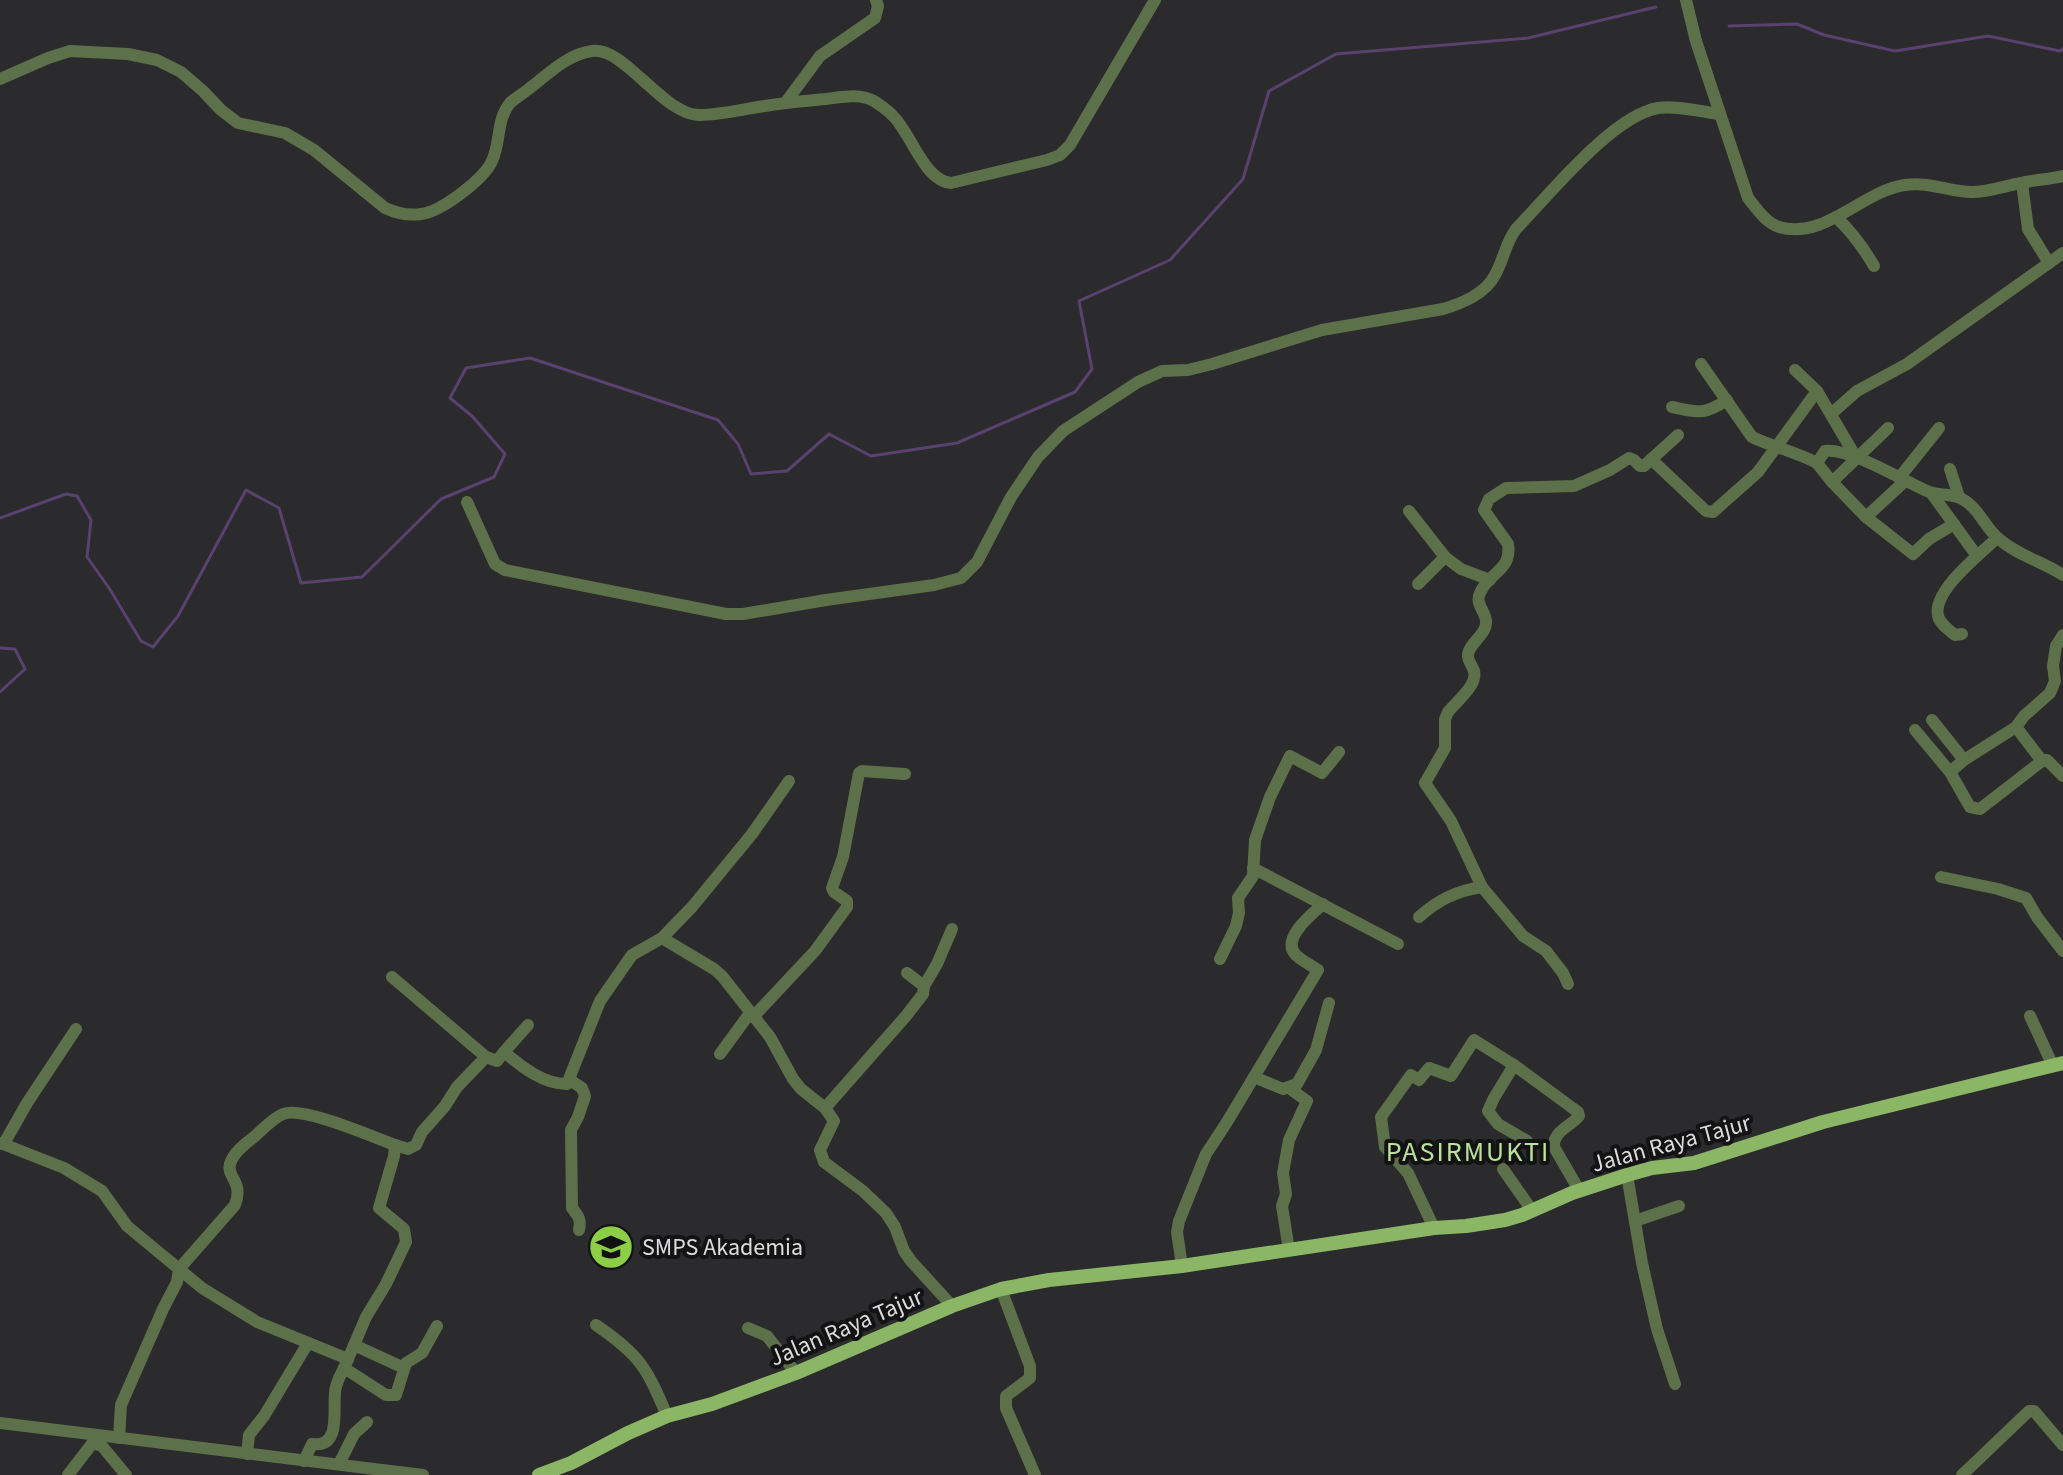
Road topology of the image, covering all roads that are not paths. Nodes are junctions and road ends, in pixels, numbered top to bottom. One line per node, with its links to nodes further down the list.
1 (876, 0): 5 (street)
2 (1155, 0): 5 (street)
3 (1686, 0): 6 (street)
4 (0, 79): 5 (street)
5 (786, 102)
6 (1720, 114): 9 (street); 31 (street)
7 (2063, 176): 8 (street)
8 (2022, 183): 9 (street); 11 (street)
9 (1836, 217): 12 (street)
10 (2063, 253): 11 (street)
11 (2049, 263): 18 (street)
12 (1874, 266)
13 (1701, 364): 16 (street)
14 (1795, 370): 15 (street)
15 (1817, 391): 18 (street); 22 (street)
16 (1727, 400): 17 (street); 22 (street)
17 (1672, 407)
18 (1831, 414): 24 (street)
19 (1888, 428): 24 (street)
20 (1939, 428): 27 (street)
21 (1678, 435): 23 (street)
22 (1779, 446): 23 (street); 25 (street)
23 (1651, 459): 39 (street)
24 (1857, 459): 25 (street); 27 (street); 28 (street)
25 (1817, 463): 28 (street)
26 (1950, 469): 30 (street)
27 (1902, 480): 29 (street); 33 (street)
28 (1832, 482): 33 (street)
29 (1932, 494): 30 (street); 34 (street)
30 (1959, 497): 35 (street)
31 (467, 502)
32 (1409, 511): 37 (street)
33 (1866, 517): 34 (street)
34 (1954, 524): 36 (street)
35 (1997, 538): 36 (street); 38 (street)
36 (1977, 556): 41 (street)
37 (1445, 557): 39 (street); 40 (street)
38 (2063, 575)
39 (1490, 580): 57 (street)
40 (1418, 584)
41 (1962, 634)
42 (2063, 635): 44 (street)
43 (1932, 720): 46 (street)
44 (2016, 727): 49 (street); 50 (street)
45 (1915, 730): 47 (street)
46 (1947, 739): 47 (street); 49 (street)
47 (1932, 750): 51 (street)
48 (1339, 752): 55 (street)
49 (1964, 760): 51 (street)
50 (2042, 761): 51 (street); 53 (street)
51 (1950, 772)
52 (905, 774): 70 (street)
53 (2063, 776)
54 (789, 781): 61 (street)
55 (1253, 868): 58 (street); 64 (street)
56 (1941, 877): 63 (street)
57 (1482, 887): 59 (street); 67 (street)
58 (1323, 904): 62 (street); 79 (street)
59 (1419, 917)
60 (952, 929): 68 (street)
61 (662, 938): 70 (street); 80 (street)
62 (1398, 944)
63 (2063, 951)
64 (1220, 959)
65 (907, 973): 68 (street)
66 (392, 977): 76 (street)
67 (1568, 984)
68 (924, 986): 82 (street)
69 (1329, 1003): 81 (street)
70 (752, 1015): 75 (street); 82 (street)
71 (2030, 1016): 77 (street)
72 (528, 1025): 74 (street)
73 (76, 1029): 84 (street)
74 (504, 1052): 76 (street); 80 (street)
75 (720, 1054)
76 (486, 1057): 85 (street)
77 (2058, 1064): 87 (main road, Jalan Raya Tajur)
78 (1514, 1065): 83 (street); 88 (street); 92 (street)
79 (1254, 1077): 81 (street); 95 (street)
80 (570, 1080): 93 (street)
81 (1289, 1088): 94 (street)
82 (825, 1108): 98 (street)
83 (1527, 1141)
84 (1, 1144): 96 (street)
85 (395, 1145): 96 (street); 103 (street)
86 (1503, 1169): 90 (street)
87 (1627, 1175): 88 (main road, Jalan Raya Tajur); 91 (street)
88 (1579, 1190): 90 (main road, Jalan Raya Tajur)
89 (1679, 1206): 91 (street)
90 (1531, 1209): 92 (main road, Jalan Raya Tajur)
91 (1635, 1221): 107 (street)
92 (1434, 1228): 94 (main road, Jalan Raya Tajur)
93 (579, 1230)
94 (1289, 1250): 95 (main road, Jalan Raya Tajur)
95 (1182, 1266): 97 (main road, Jalan Raya Tajur)
96 (179, 1269): 102 (street); 111 (street)
97 (1001, 1289): 98 (main road, Jalan Raya Tajur); 121 (street)
98 (952, 1306): 106 (main road, Jalan Raya Tajur)
99 (596, 1325): 108 (street)
100 (437, 1326): 105 (street)
101 (748, 1328): 106 (street)
102 (308, 1343): 104 (street); 114 (street)
103 (354, 1345): 104 (street); 105 (street)
104 (346, 1364): 105 (street); 115 (street)
105 (404, 1368)
106 (796, 1373): 108 (main road, Jalan Raya Tajur)
107 (1675, 1384)
108 (667, 1416): 120 (main road, Jalan Raya Tajur)
109 (367, 1422): 116 (street)
110 (0, 1423): 112 (street)
111 (119, 1438): 112 (street); 114 (street)
112 (95, 1440): 117 (street); 118 (street)
113 (2063, 1445): 122 (street)
114 (247, 1454): 115 (street)
115 (304, 1461): 116 (street)
116 (339, 1464): 119 (street)
117 (68, 1475)
118 (126, 1475)
119 (423, 1475)
120 (539, 1475)
121 (1035, 1475)
122 (1962, 1475)

